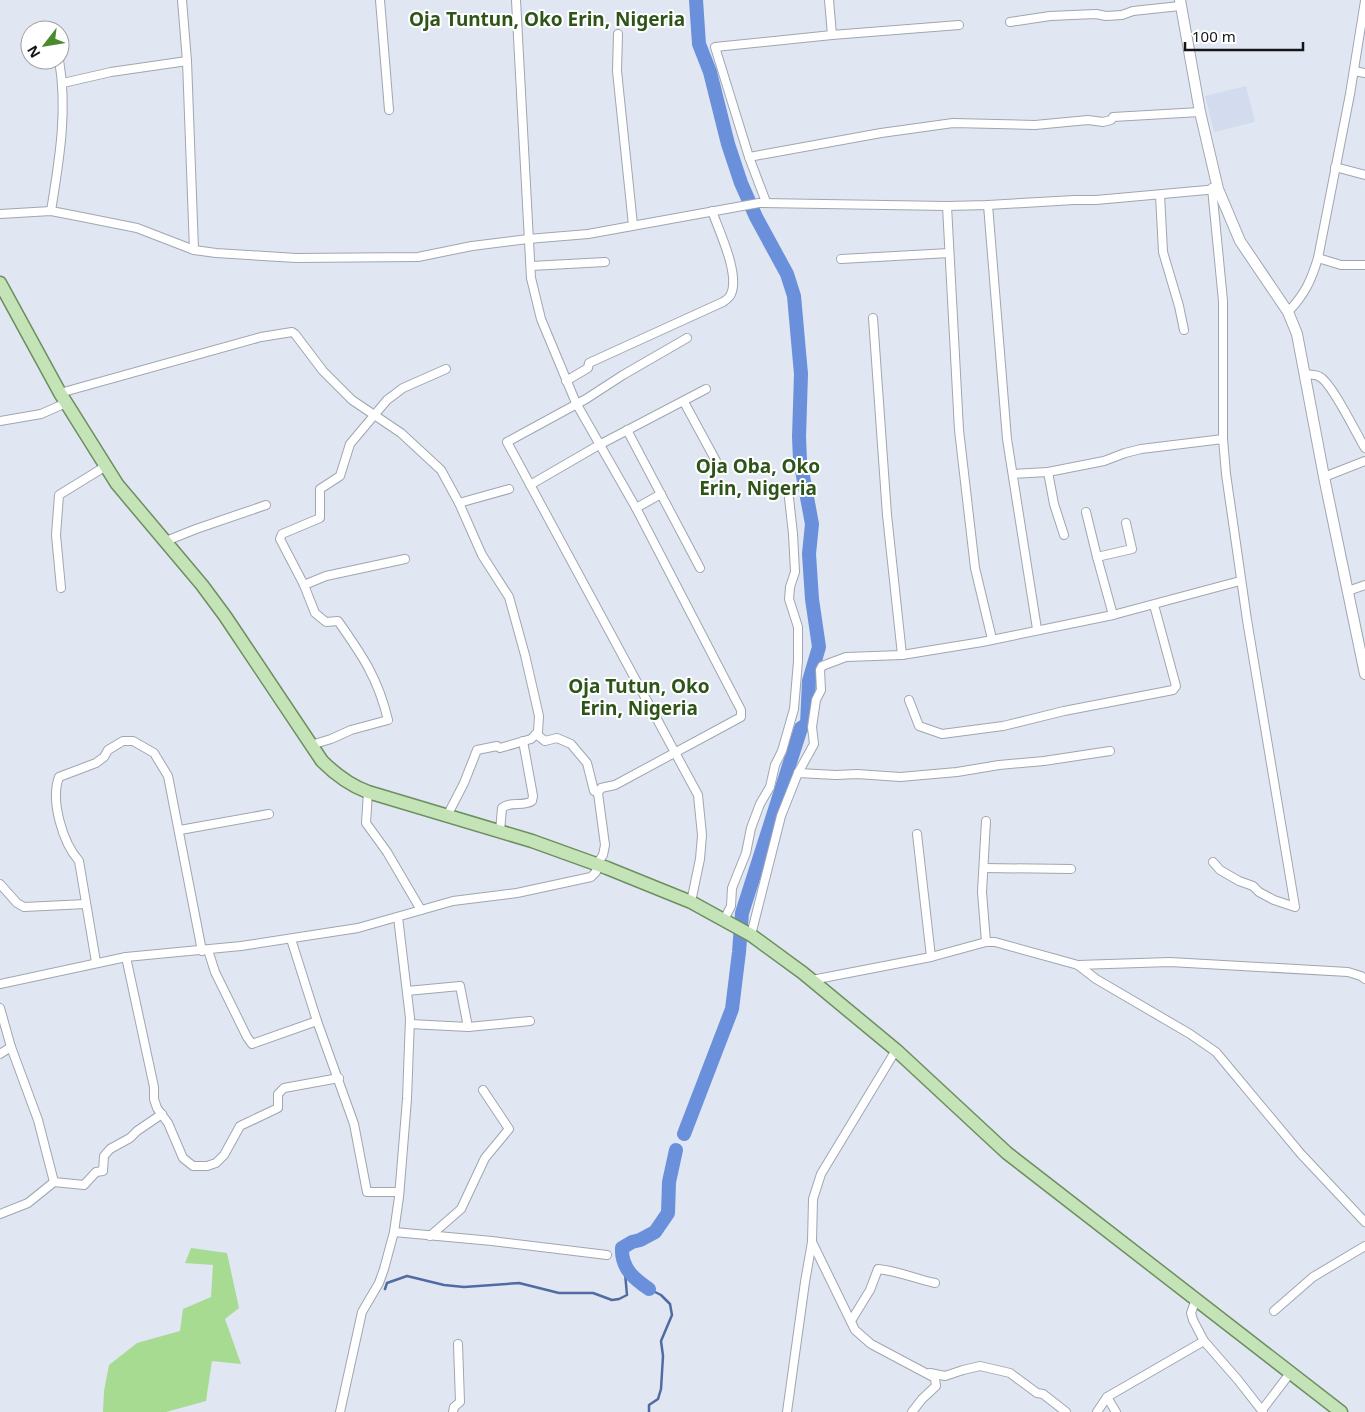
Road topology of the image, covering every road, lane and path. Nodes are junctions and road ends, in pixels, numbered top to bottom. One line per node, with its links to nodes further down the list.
1 (182, 0): 11 (street)
2 (380, 0): 16 (street)
3 (516, 0): 30 (street)
4 (829, 0): 10 (street)
5 (1180, 3): 7 (street); 17 (street)
6 (1365, 6): 13 (street)
7 (1010, 22)
8 (959, 25): 10 (street)
9 (618, 34): 29 (street)
10 (832, 35): 18 (street)
11 (187, 61): 15 (street); 31 (street)
12 (61, 70): 15 (street)
13 (1354, 72): 14 (street); 19 (street)
14 (1365, 73)
15 (63, 83): 26 (street)
16 (389, 110)
17 (1200, 112): 18 (street); 21 (street)
18 (749, 157): 23 (street)
19 (1335, 168): 20 (street); 33 (street)
20 (1365, 175)
21 (1215, 188): 22 (street); 39 (street); 53 (street)
22 (1160, 194): 24 (street); 41 (street)
23 (762, 202): 25 (street); 27 (street)
24 (988, 205): 25 (street); 60 (street)
25 (947, 206): 32 (street)
26 (51, 211): 28 (street); 31 (street)
27 (712, 211): 29 (street); 45 (street)
28 (0, 214)
29 (633, 226): 30 (street)
30 (528, 239): 31 (street); 37 (street)
31 (194, 250)
32 (949, 253): 34 (street); 84 (street)
33 (1318, 258): 36 (street); 39 (street)
34 (840, 259)
35 (605, 262): 37 (street)
36 (1365, 265)
37 (531, 266): 45 (street)
38 (0, 283): 47 (main road)
39 (1288, 312): 44 (street)
40 (873, 318): 85 (street)
41 (1184, 330)
42 (687, 338): 49 (street)
43 (446, 369): 50 (street)
44 (1304, 374): 55 (street); 61 (street)
45 (566, 381): 49 (street)
46 (706, 389): 48 (street)
47 (63, 398): 50 (street); 51 (street); 58 (main road)
48 (684, 402): 52 (street); 56 (street)
49 (576, 404): 54 (street); 62 (street)
50 (374, 414): 66 (street); 78 (street)
51 (0, 420)
52 (627, 430): 54 (street); 64 (street)
53 (1223, 438): 59 (street); 76 (street)
54 (599, 445): 62 (street); 68 (street)
55 (1365, 448)
56 (716, 461)
57 (1365, 461): 61 (street)
58 (106, 466): 72 (main road); 79 (street)
59 (1048, 472): 60 (street); 71 (street)
60 (1013, 474): 83 (street)
61 (1324, 477): 80 (street)
62 (530, 485): 93 (street)
63 (509, 489): 66 (street)
64 (661, 494): 68 (street); 75 (street)
65 (789, 498): 112 (street)
66 (459, 503): 89 (street)
67 (266, 505): 72 (street)
68 (636, 508): 93 (street)
69 (1086, 512): 73 (street)
70 (1126, 523): 73 (street)
71 (1064, 535)
72 (166, 541): 91 (main road)
73 (1097, 557): 82 (street)
74 (405, 559): 78 (street)
75 (700, 568)
76 (1240, 581): 81 (street); 103 (street)
77 (1365, 585): 80 (street)
78 (304, 586): 91 (street)
79 (62, 588)
80 (1348, 591): 86 (street)
81 (1154, 605): 82 (street); 88 (street)
82 (1113, 615): 83 (street)
83 (1037, 629): 84 (street)
84 (992, 639): 85 (street)
85 (902, 655): 94 (street)
86 (1363, 655): 87 (street)
87 (1365, 674)
88 (909, 700)
89 (536, 734): 90 (street); 96 (street)
90 (524, 742): 98 (street); 101 (street)
91 (311, 745): 95 (main road)
92 (1110, 751): 94 (street)
93 (675, 752): 96 (street); 108 (street)
94 (798, 773): 113 (street)
95 (368, 792): 98 (main road); 110 (street)
96 (598, 793): 104 (street)
97 (269, 814): 100 (street)
98 (447, 816): 101 (main road)
99 (986, 821): 105 (street)
100 (180, 830): 109 (street); 116 (street)
101 (500, 831): 104 (main road)
102 (917, 834): 118 (street)
103 (1213, 862)
104 (597, 864): 108 (main road); 110 (street)
105 (984, 868): 106 (street); 115 (street)
106 (1071, 869)
107 (0, 884): 109 (street)
108 (691, 902): 112 (main road)
109 (86, 904): 119 (street)
110 (421, 910): 111 (street)
111 (398, 917): 114 (street); 124 (street)
112 (724, 920): 113 (main road)
113 (748, 934): 122 (main road)
114 (291, 939): 116 (street); 126 (street)
115 (986, 942): 118 (street); 120 (street)
116 (205, 950): 117 (street); 126 (street)
117 (126, 957): 119 (street); 135 (street)
118 (931, 957): 122 (street)
119 (96, 962): 123 (street)
120 (1078, 965): 121 (street); 139 (street)
121 (1365, 979)
122 (812, 980): 131 (main road)
123 (0, 984)
124 (407, 991): 128 (street); 129 (street)
125 (0, 1008): 130 (street)
126 (318, 1021): 133 (street)
127 (530, 1021): 129 (street)
128 (410, 1024): 129 (street); 137 (street)
129 (468, 1027)
130 (11, 1047): 132 (street); 136 (street)
131 (896, 1050): 142 (street); 146 (main road)
132 (0, 1054)
133 (339, 1078): 135 (street); 137 (street)
134 (483, 1090): 141 (street)
135 (162, 1114): 136 (street)
136 (54, 1182): 138 (street)
137 (399, 1192): 140 (street)
138 (0, 1214)
139 (1365, 1222)
140 (394, 1232): 141 (street); 155 (street)
141 (430, 1236): 144 (street)
142 (812, 1242): 148 (street); 157 (street)
143 (1365, 1246): 147 (street)
144 (607, 1255)
145 (935, 1283): 148 (street)
146 (1196, 1299): 149 (street); 152 (main road)
147 (1274, 1311)
148 (851, 1320): 151 (street)
149 (1204, 1341): 153 (street); 154 (street)
150 (458, 1344): 156 (street)
151 (919, 1369): 158 (street); 159 (street)
152 (1291, 1372): 154 (street); 162 (main road)
153 (1107, 1397): 160 (street); 161 (street)
154 (1262, 1411)
155 (340, 1412)
156 (453, 1412)
157 (788, 1412)
158 (912, 1412)
159 (1066, 1412)
160 (1097, 1412)
161 (1116, 1412)
162 (1341, 1412)

